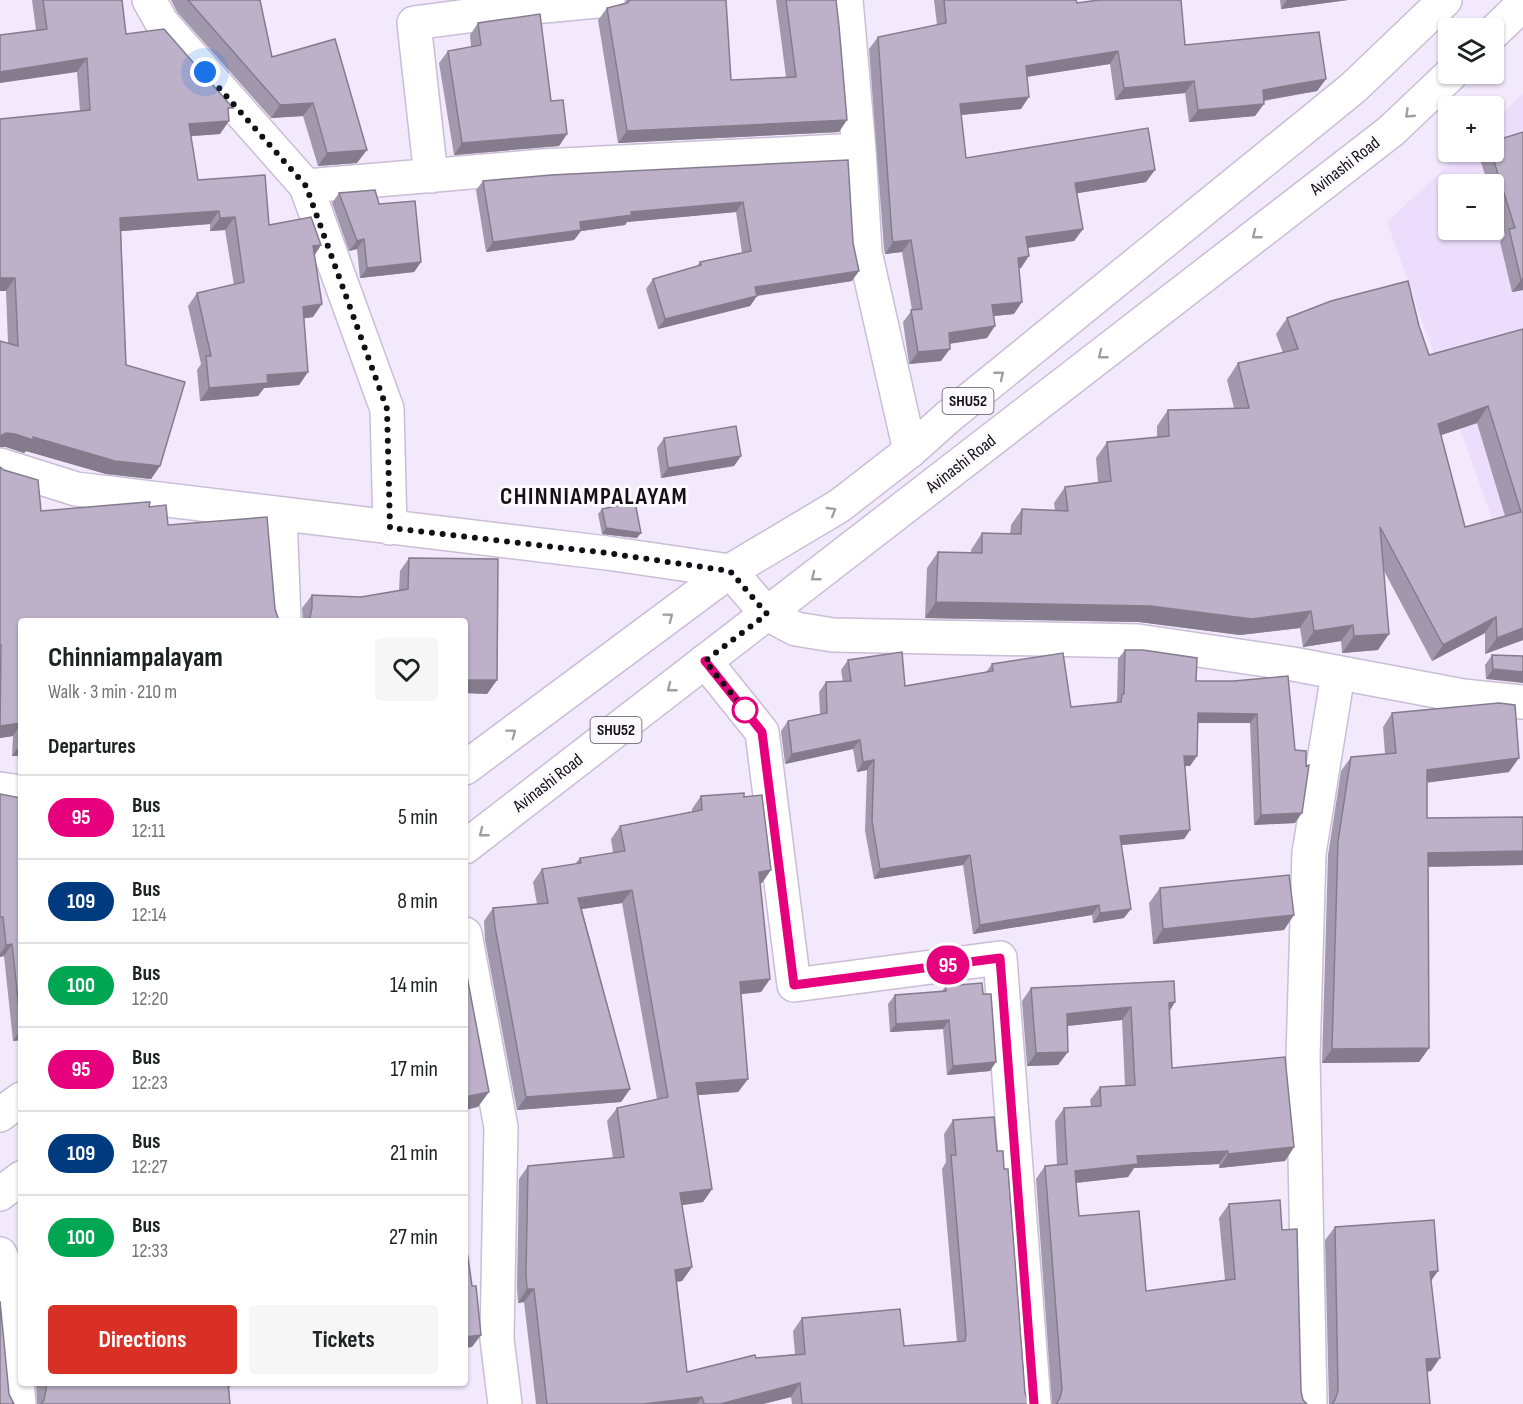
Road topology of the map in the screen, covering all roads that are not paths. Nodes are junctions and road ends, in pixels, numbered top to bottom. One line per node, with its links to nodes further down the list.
1 (148, 0): 11 (street)
2 (608, 0): 5 (street)
3 (846, 0): 9 (street)
4 (1445, 0): 12 (street, SHU52, one-way to 4)
5 (543, 3): 10 (street)
6 (1523, 4): 7 (street)
7 (1504, 22)
8 (1440, 84): 17 (street, Avinashi Road / SHU52, one-way to 17)
9 (860, 150): 10 (street); 12 (street)
10 (431, 176): 11 (street)
11 (306, 186): 15 (street)
12 (910, 451): 16 (street, SHU52, one-way to 12)
13 (0, 465): 14 (street)
14 (280, 514): 15 (street); 18 (street)
15 (390, 528): 16 (street)
16 (730, 571): 17 (street); 22 (street, SHU52, one-way to 16)
17 (767, 614): 19 (street, Avinashi Road / SHU52); 20 (street)
18 (284, 618)
19 (705, 661): 25 (street, Avinashi Road / SHU52, one-way to 25); 34 (street)
20 (1338, 674): 21 (street); 35 (street)
21 (1523, 702)
22 (468, 766)
23 (0, 789): 24 (street)
24 (18, 792)
25 (468, 845)
26 (468, 950): 33 (street)
27 (18, 1102): 28 (street)
28 (0, 1115)
29 (18, 1180): 30 (street)
30 (0, 1194)
31 (0, 1254): 32 (street)
32 (19, 1404)
33 (505, 1404)
34 (1034, 1404)
35 (1310, 1404)

